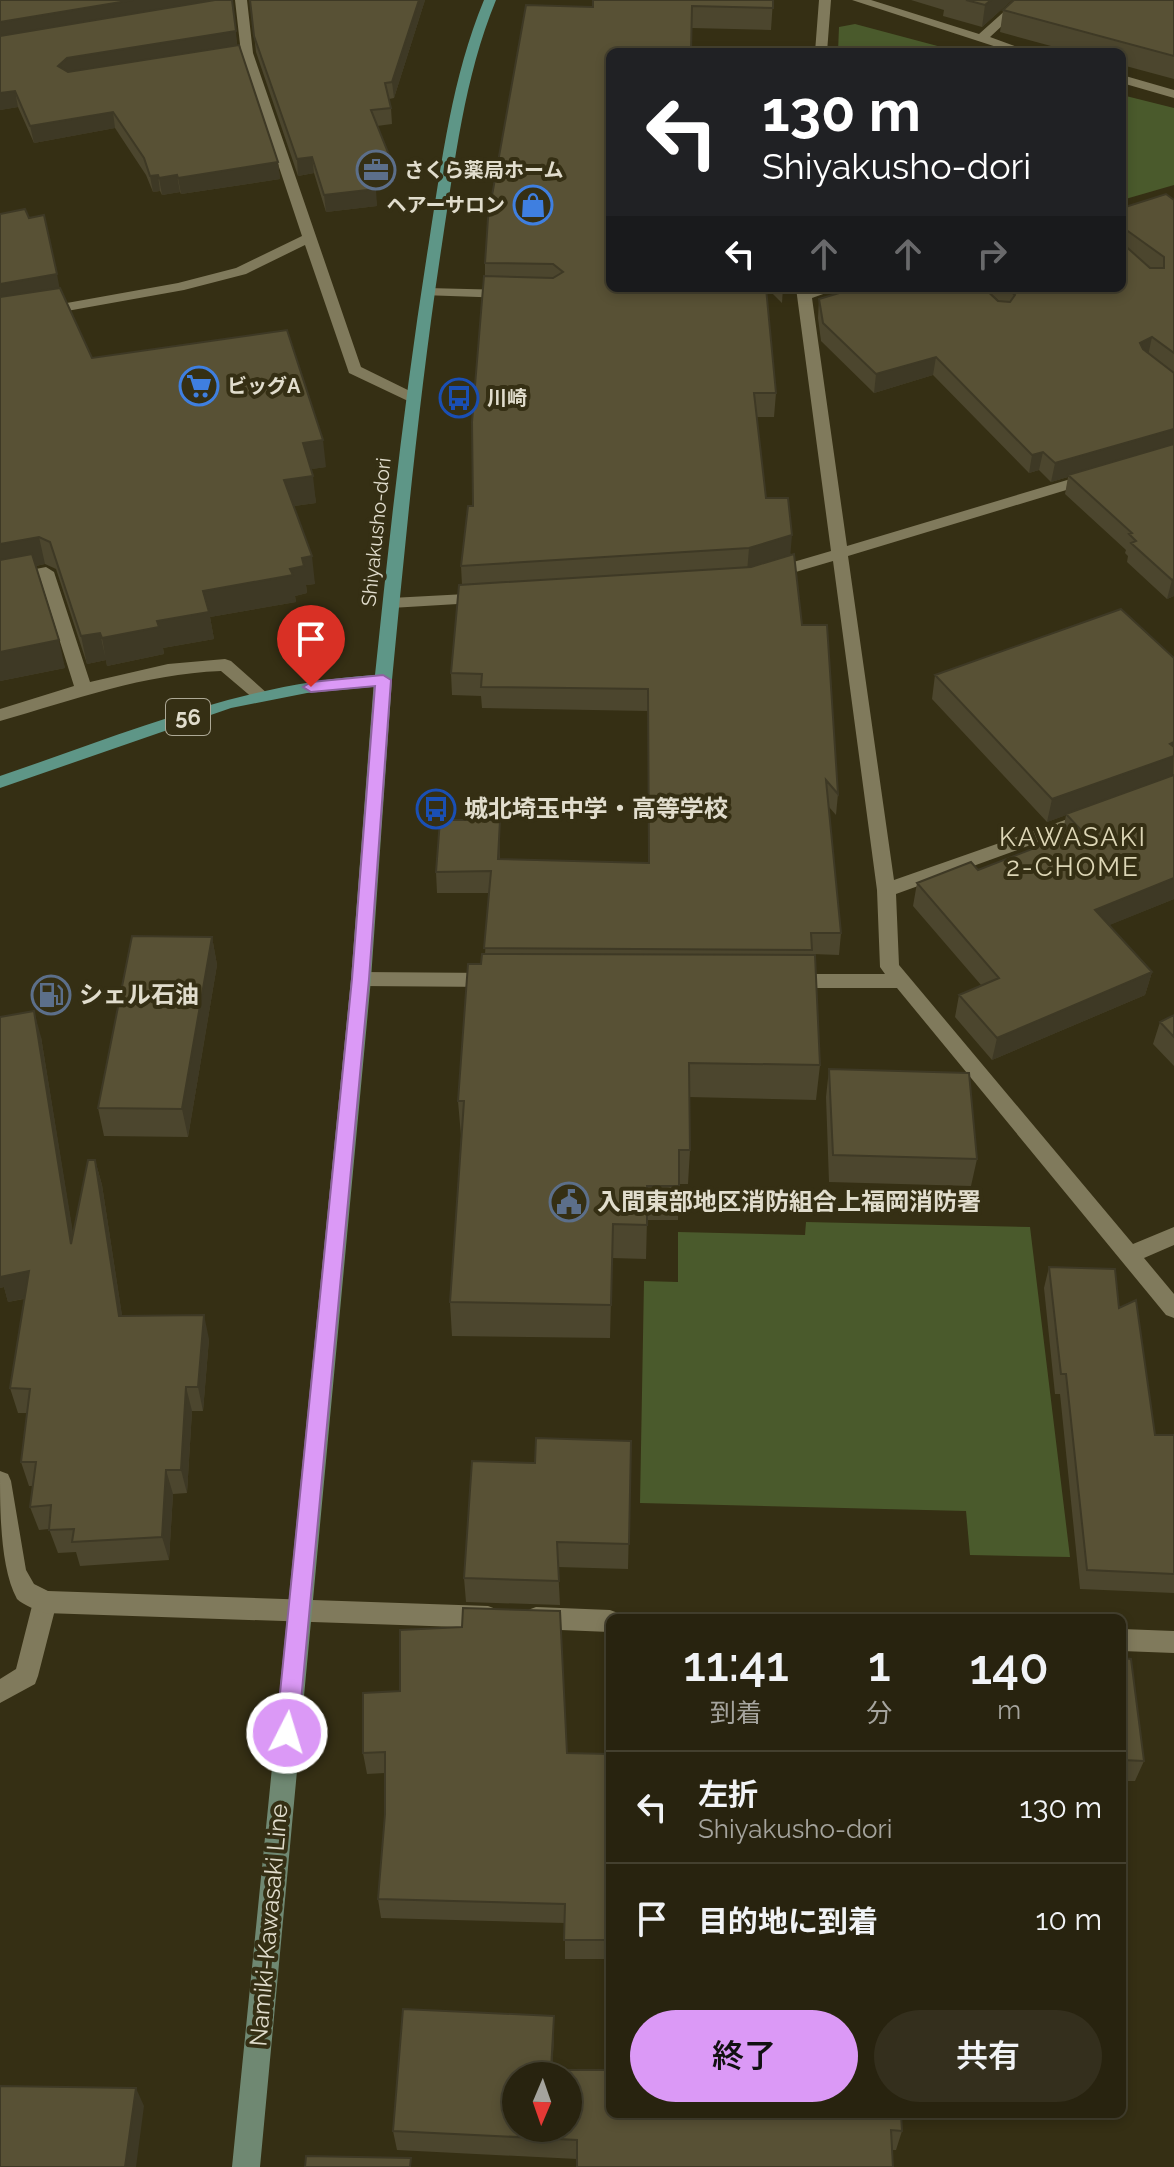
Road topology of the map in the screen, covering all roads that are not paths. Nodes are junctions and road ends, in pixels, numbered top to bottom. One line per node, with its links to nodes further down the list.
1 (490, 0): 12 (main road, Shiyakusho-dori)
2 (825, 0): 7 (street)
3 (858, 0): 6 (street)
4 (1024, 0): 6 (street)
5 (237, 4): 11 (street)
6 (981, 39): 8 (street)
7 (821, 48)
8 (1011, 48)
9 (1126, 80): 10 (street)
10 (1174, 94)
11 (310, 237): 15 (street); 16 (street)
12 (427, 292): 14 (street); 16 (main road, Shiyakusho-dori)
13 (803, 292): 18 (street)
14 (522, 294)
15 (0, 319)
16 (413, 398): 22 (main road, Shiyakusho-dori)
17 (1113, 471): 18 (street)
18 (840, 555): 19 (street); 29 (street)
19 (749, 580)
20 (0, 581): 24 (street)
21 (508, 597): 22 (street)
22 (391, 603): 23 (main road, Shiyakusho-dori)
23 (383, 680): 25 (main road, 56); 30 (main road, Namiki-Kawasaki Line)
24 (84, 690): 25 (street); 26 (street)
25 (260, 695): 27 (main road, 56)
26 (0, 715)
27 (0, 782)
28 (1101, 814): 29 (street)
29 (886, 890): 33 (street)
30 (361, 979): 31 (street); 39 (main road, Namiki-Kawasaki Line)
31 (517, 980)
32 (772, 981): 33 (street)
33 (900, 981): 35 (street)
34 (1174, 1236): 35 (street)
35 (1130, 1255): 36 (street)
36 (1174, 1309)
37 (0, 1481): 38 (street)
38 (45, 1602): 39 (street); 43 (street)
39 (299, 1609): 40 (street); 44 (main road, Namiki-Kawasaki Line)
40 (606, 1621)
41 (1126, 1640): 42 (street)
42 (1174, 1642)
43 (0, 1692)
44 (246, 2167)

